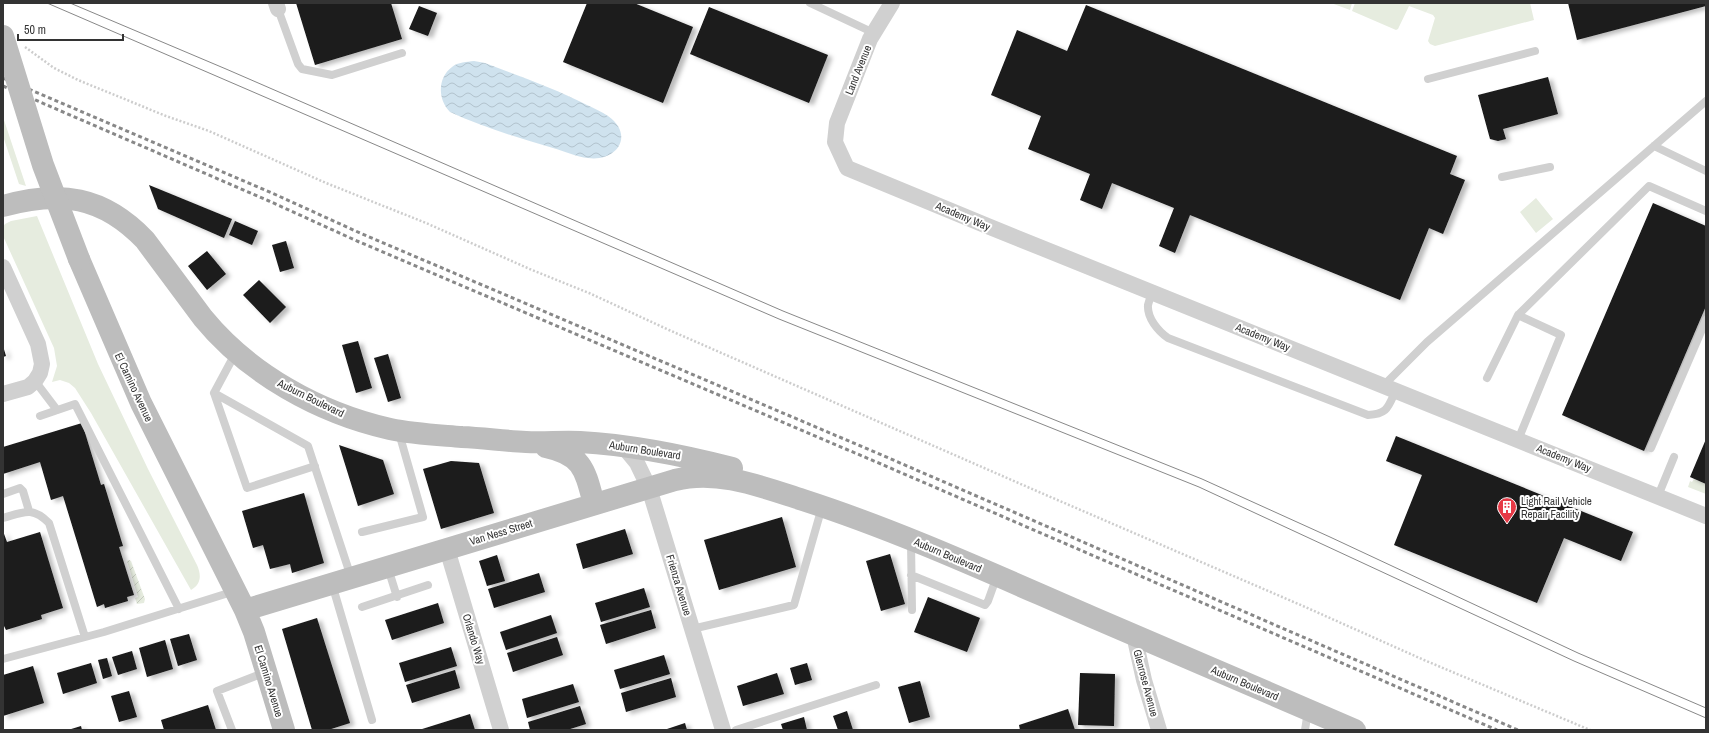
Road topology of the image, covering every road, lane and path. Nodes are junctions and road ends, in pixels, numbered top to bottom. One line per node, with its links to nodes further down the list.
1 (810, 3): 3 (lane)
2 (892, 3): 5 (street, Land Avenue)
3 (821, 5): 5 (lane)
4 (277, 6): 8 (lane)
5 (874, 33): 11 (street, Land Avenue)
6 (13, 41): 54 (street, El Camino Avenue, bridge); 75 (path)
7 (1535, 51): 9 (lane)
8 (402, 53)
9 (1428, 79)
10 (1706, 101): 12 (lane)
11 (835, 142): 19 (street, Academy Way)
12 (1654, 146): 14 (lane); 25 (lane)
13 (1550, 167): 15 (lane)
14 (1706, 170)
15 (1502, 177)
16 (3, 206): 22 (street, Auburn Boulevard)
17 (1706, 211): 20 (lane)
18 (3, 267): 24 (street)
19 (1152, 292): 25 (street, Academy Way); 25 (lane)
20 (1518, 315): 23 (lane); 31 (lane)
21 (1706, 320): 34 (lane)
22 (236, 352): 27 (lane); 30 (street, Auburn Boulevard)
23 (1487, 378)
24 (35, 381): 26 (street); 28 (lane)
25 (1390, 388): 31 (street, Academy Way)
26 (3, 394)
27 (214, 394): 36 (lane); 36 (lane)
28 (57, 410): 29 (lane); 57 (lane)
29 (40, 416)
30 (398, 430): 32 (street, Auburn Boulevard); 46 (lane)
31 (1518, 440): 40 (street, Academy Way)
32 (525, 442): 33 (street, Auburn Boulevard); 41 (street, Auburn Boulevard)
33 (623, 446): 37 (street, Auburn Boulevard); 38 (street, Frienza Avenue)
34 (1651, 448)
35 (1674, 457): 40 (lane)
36 (315, 466): 52 (lane)
37 (759, 487): 38 (street, Van Ness Street); 42 (street, Auburn Boulevard)
38 (649, 488): 41 (street, Van Ness Street); 60 (street, Frienza Avenue)
39 (3, 494): 43 (lane)
40 (1658, 496): 44 (street, Academy Way)
41 (594, 504): 48 (street, Van Ness Street)
42 (822, 506): 47 (street, Auburn Boulevard); 60 (lane)
43 (29, 510): 45 (lane); 62 (lane)
44 (1706, 516)
45 (3, 518)
46 (362, 532)
47 (911, 539): 50 (lane); 51 (street, Auburn Boulevard)
48 (447, 549): 49 (street, Van Ness Street); 70 (street, Orlando Way)
49 (388, 567): 52 (street, Van Ness Street); 55 (lane)
50 (911, 575): 51 (lane); 59 (lane)
51 (997, 576): 61 (street, Auburn Boulevard)
52 (341, 581): 58 (street, Van Ness Street); 66 (lane)
53 (428, 585): 55 (lane)
54 (235, 590): 57 (lane); 58 (street, El Camino Avenue)
55 (397, 597): 56 (lane)
56 (362, 607)
57 (179, 609): 62 (lane)
58 (245, 610): 64 (street, El Camino Avenue)
59 (912, 610)
60 (692, 629): 71 (street, Frienza Avenue)
61 (1134, 635): 67 (street, Auburn Boulevard); 73 (street, Glenrose Avenue)
62 (85, 637): 63 (lane)
63 (3, 659)
64 (266, 672): 68 (lane); 69 (street, El Camino Avenue)
65 (876, 685): 72 (lane)
66 (372, 720)
67 (1307, 720): 74 (street, Auburn Boulevard)
68 (232, 730)
69 (284, 730)
70 (501, 730)
71 (723, 730)
72 (736, 730)
73 (1159, 730)
74 (1356, 730)
75 (1590, 730)

